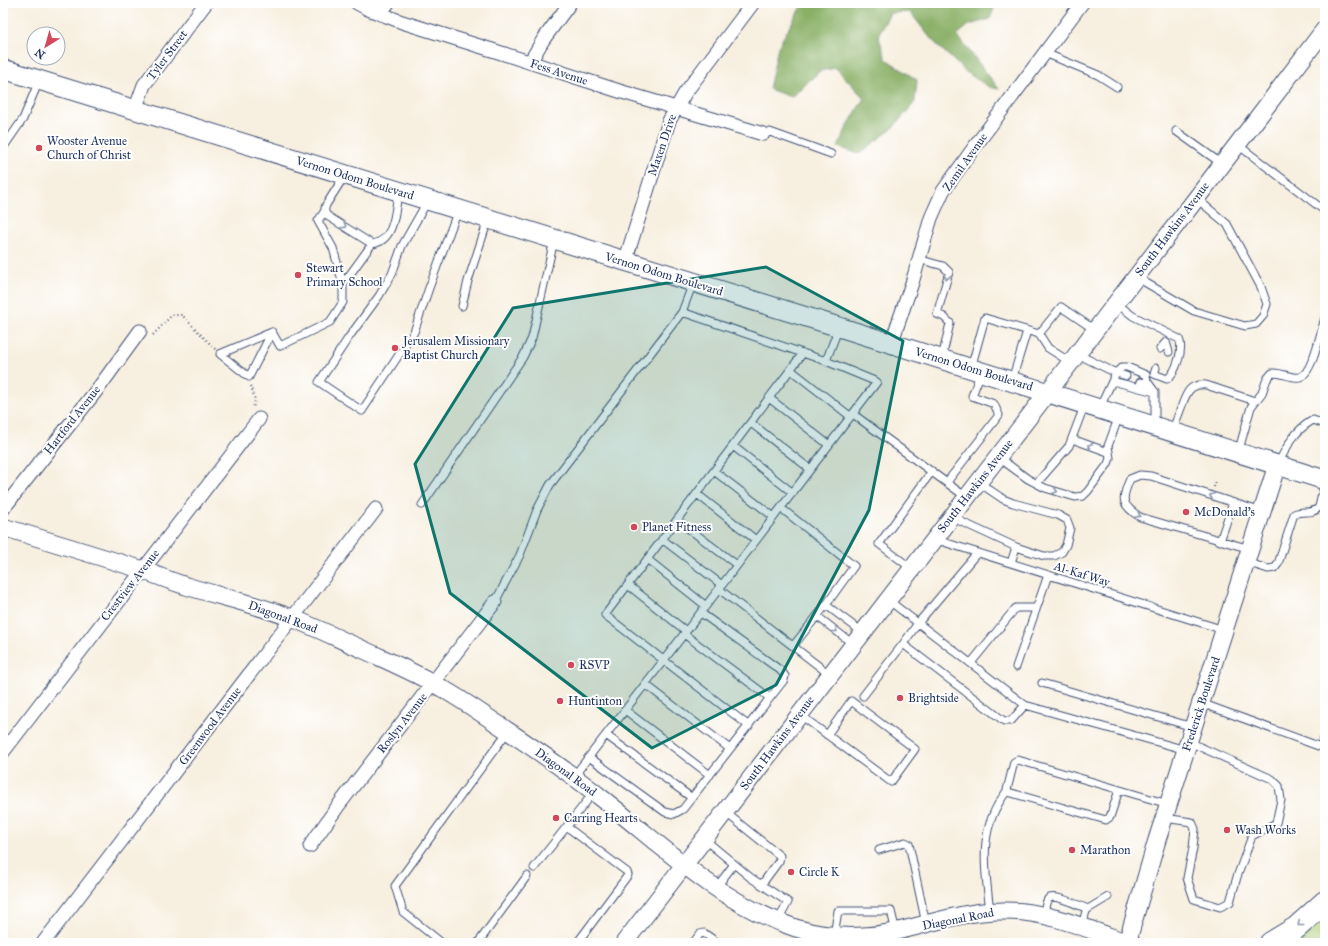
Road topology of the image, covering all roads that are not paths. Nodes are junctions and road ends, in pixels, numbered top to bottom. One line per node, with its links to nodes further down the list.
1 (206, 3): 15 (street, Tyler Street)
2 (357, 3): 7 (street, Fess Avenue)
3 (388, 3): 7 (street)
4 (570, 3): 10 (street)
5 (753, 3): 14 (street, Maxen Drive)
6 (1082, 3): 9 (street, Zemil Avenue)
7 (380, 14): 10 (street, Fess Avenue)
8 (1325, 29): 18 (street, South Hawkins Avenue)
9 (1045, 53): 13 (lane); 32 (street, Zemil Avenue)
10 (530, 62): 14 (street, Fess Avenue)
11 (3, 69): 12 (main road, Vernon Odom Boulevard)
12 (40, 80): 15 (main road, Vernon Odom Boulevard); 19 (lane)
13 (1118, 87)
14 (675, 108): 17 (street, Fess Avenue); 33 (street, Maxen Drive)
15 (135, 110): 22 (main road, Vernon Odom Boulevard)
16 (1176, 131): 21 (lane)
17 (763, 134): 20 (lane)
18 (1237, 144): 21 (street, South Hawkins Avenue); 27 (lane)
19 (3, 148)
20 (831, 154)
21 (1222, 164): 24 (street, South Hawkins Avenue)
22 (345, 175): 23 (main road, Vernon Odom Boulevard); 28 (lane)
23 (399, 192): 25 (main road, Vernon Odom Boulevard); 31 (lane)
24 (1196, 198): 34 (street, South Hawkins Avenue); 34 (lane)
25 (428, 201): 26 (main road, Vernon Odom Boulevard); 26 (lane)
26 (458, 210): 29 (main road, Vernon Odom Boulevard)
27 (1325, 211)
28 (324, 212): 31 (lane, one-way to 31); 36 (lane)
29 (488, 219): 30 (main road, Vernon Odom Boulevard); 38 (lane)
30 (554, 240): 33 (main road, Vernon Odom Boulevard); 93 (lane)
31 (372, 244): 36 (lane)
32 (918, 259): 49 (street, Zemil Avenue); 55 (lane, one-way to 55)
33 (626, 262): 35 (main road, Vernon Odom Boulevard)
34 (1136, 276): 37 (street, South Hawkins Avenue)
35 (692, 282): 39 (lane); 41 (main road, Vernon Odom Boulevard)
36 (343, 284): 45 (lane)
37 (1116, 303): 42 (street, South Hawkins Avenue); 46 (lane)
38 (462, 306)
39 (682, 312): 52 (lane); 118 (lane)
40 (1325, 318): 67 (lane)
41 (839, 327): 49 (main road, Vernon Odom Boulevard); 54 (lane)
42 (1095, 330): 47 (lane); 53 (street, South Hawkins Avenue)
43 (140, 331): 95 (street, Hartford Avenue)
44 (1027, 331): 47 (lane); 58 (lane); 62 (lane)
45 (272, 332): 45 (lane)
46 (1168, 333): 48 (lane); 61 (lane)
47 (1039, 334): 53 (lane)
48 (1166, 342): 50 (lane); 51 (lane)
49 (891, 344): 55 (main road, Vernon Odom Boulevard)
50 (1160, 349)
51 (1170, 352)
52 (804, 353): 54 (lane); 57 (lane)
53 (1074, 358): 59 (lane); 65 (street, South Hawkins Avenue)
54 (826, 360): 69 (lane)
55 (942, 360): 58 (main road, Vernon Odom Boulevard)
56 (1156, 368): 61 (lane)
57 (790, 370): 66 (lane); 69 (lane)
58 (976, 370): 62 (main road, Vernon Odom Boulevard); 86 (lane)
59 (1118, 371): 60 (lane); 63 (lane); 64 (lane)
60 (1126, 374)
61 (1162, 374): 64 (lane)
62 (1012, 381): 65 (main road, Vernon Odom Boulevard)
63 (1112, 381): 64 (lane); 68 (lane)
64 (1147, 384): 74 (lane)
65 (1048, 392): 68 (main road, Vernon Odom Boulevard); 80 (street, South Hawkins Avenue)
66 (769, 398): 72 (lane); 76 (lane)
67 (1255, 401): 74 (lane); 79 (lane)
68 (1092, 406): 70 (main road, Vernon Odom Boulevard); 75 (lane)
69 (851, 415): 76 (lane); 84 (lane)
70 (1119, 415): 74 (main road, Vernon Odom Boulevard); 78 (lane)
71 (255, 416): 113 (street, Crestview Avenue)
72 (751, 423): 77 (lane); 82 (lane)
73 (1325, 424): 81 (lane)
74 (1163, 429): 79 (main road, Vernon Odom Boulevard)
75 (1072, 439): 78 (lane, one-way to 75); 88 (lane)
76 (829, 445): 82 (lane)
77 (733, 446): 83 (lane); 89 (lane)
78 (1108, 452): 88 (lane, one-way to 78)
79 (1238, 453): 81 (main road, Vernon Odom Boulevard)
80 (998, 457): 87 (street, South Hawkins Avenue); 88 (lane)
81 (1277, 465): 85 (main road, Vernon Odom Boulevard); 97 (street, Frederick Boulevard)
82 (810, 469): 89 (lane)
83 (714, 471): 90 (lane); 98 (lane)
84 (932, 471): 86 (lane); 112 (lane)
85 (1325, 481): 108 (lane)
86 (947, 482): 91 (lane)
87 (978, 482): 91 (street, South Hawkins Avenue); 106 (lane)
88 (1037, 484)
89 (792, 493): 94 (lane)
90 (697, 494): 100 (lane); 104 (lane)
91 (966, 497): 99 (street, South Hawkins Avenue)
92 (1233, 503): 97 (lane); 105 (lane); 105 (lane, one-way to 105)
93 (422, 505)
94 (781, 508): 98 (lane); 119 (lane)
95 (3, 509)
96 (376, 509): 124 (street, Greenwood Avenue)
97 (1262, 512): 108 (street, Frederick Boulevard)
98 (774, 517): 104 (lane)
99 (951, 517): 103 (street, South Hawkins Avenue); 106 (lane)
100 (677, 520): 102 (lane); 111 (lane)
101 (3, 527): 113 (street, Diagonal Road)
102 (662, 539): 109 (lane); 116 (lane)
103 (934, 539): 107 (lane, Al-Kaf Way); 112 (street, South Hawkins Avenue)
104 (756, 540): 111 (lane)
105 (1220, 541): 108 (lane)
106 (1016, 547): 110 (lane)
107 (977, 553): 110 (lane, Al-Kaf Way); 125 (lane)
108 (1248, 556): 126 (street, Frederick Boulevard)
109 (647, 559): 115 (lane); 120 (lane)
110 (1011, 563): 114 (lane, Al-Kaf Way)
111 (737, 565): 116 (lane)
112 (911, 569): 117 (street, South Hawkins Avenue)
113 (142, 570): 124 (street, Diagonal Road); 151 (street, Crestview Avenue)
114 (1048, 575): 121 (lane); 126 (lane, Al-Kaf Way)
115 (628, 585): 127 (lane); 131 (lane)
116 (721, 587): 120 (lane); 130 (lane)
117 (887, 599): 125 (lane); 128 (street, South Hawkins Avenue)
118 (495, 602): 135 (street, Roslyn Avenue)
119 (826, 605): 123 (lane); 128 (lane)
120 (706, 606): 122 (lane)
121 (1036, 608): 132 (lane); 133 (lane)
122 (701, 613): 127 (lane); 139 (lane)
123 (817, 616): 128 (lane, one-way to 128); 130 (lane)
124 (293, 618): 135 (street, Diagonal Road); 181 (street, Greenwood Avenue)
125 (918, 623): 129 (lane); 132 (lane)
126 (1224, 630): 140 (street, Frederick Boulevard)
127 (685, 633): 131 (lane); 139 (lane)
128 (858, 638): 134 (street, South Hawkins Avenue)
129 (903, 644): 138 (lane); 141 (lane)
130 (793, 646): 134 (lane)
131 (664, 660): 137 (lane); 144 (lane)
132 (971, 663): 141 (lane)
133 (1016, 667)
134 (829, 674): 143 (street, South Hawkins Avenue)
135 (433, 683): 145 (street, Diagonal Road); 163 (street, Roslyn Avenue)
136 (1042, 683): 149 (lane)
137 (645, 684): 142 (lane); 150 (lane)
138 (863, 696)
139 (770, 698): 144 (lane)
140 (1201, 703): 146 (lane); 149 (street, Frederick Boulevard)
141 (1025, 705): 149 (lane)
142 (625, 710): 147 (lane); 153 (lane)
143 (799, 713): 148 (lane); 160 (street, South Hawkins Avenue)
144 (749, 726): 150 (lane)
145 (508, 731): 154 (street, Diagonal Road); 182 (lane)
146 (1325, 734)
147 (606, 735): 152 (lane); 158 (lane)
148 (827, 735): 148 (lane)
149 (1189, 740): 159 (street, Frederick Boulevard); 159 (lane)
150 (730, 749): 153 (lane)
151 (3, 752)
152 (589, 757): 154 (lane); 158 (lane)
153 (710, 775): 158 (lane)
154 (574, 776): 157 (street, Diagonal Road)
155 (1119, 790): 156 (lane); 156 (lane); 159 (lane)
156 (1007, 791): 174 (lane)
157 (594, 792): 161 (lane); 166 (street, Diagonal Road)
158 (692, 798)
159 (1166, 811): 188 (street, Frederick Boulevard)
160 (725, 812): 162 (street, South Hawkins Avenue); 169 (lane)
161 (567, 827): 167 (lane); 184 (lane)
162 (704, 839): 165 (lane); 166 (street, South Hawkins Avenue)
163 (310, 846)
164 (879, 850): 177 (lane)
165 (734, 864): 169 (lane); 170 (lane)
166 (685, 865): 170 (street, Diagonal Road); 185 (street, South Hawkins Avenue)
167 (534, 868)
168 (527, 876): 183 (lane)
169 (762, 884): 176 (lane)
170 (716, 888): 176 (street, Diagonal Road)
171 (1108, 897): 173 (lane)
172 (1325, 902): 189 (highway, one-way to 189)
173 (1088, 909): 175 (lane); 178 (lane)
174 (990, 912): 175 (street, Diagonal Road); 177 (street, Diagonal Road)
175 (1044, 915): 178 (street, Diagonal Road)
176 (778, 922): 180 (street, Diagonal Road)
177 (926, 924): 179 (street, Diagonal Road)
178 (1082, 927): 188 (street, Diagonal Road)
179 (896, 932): 180 (street, Diagonal Road); 180 (lane)
180 (827, 938)
181 (43, 943)
182 (442, 943)
183 (478, 943)
184 (577, 943)
185 (624, 943)
186 (693, 943): 187 (lane)
187 (718, 943)
188 (1128, 943)
189 (1271, 943)

